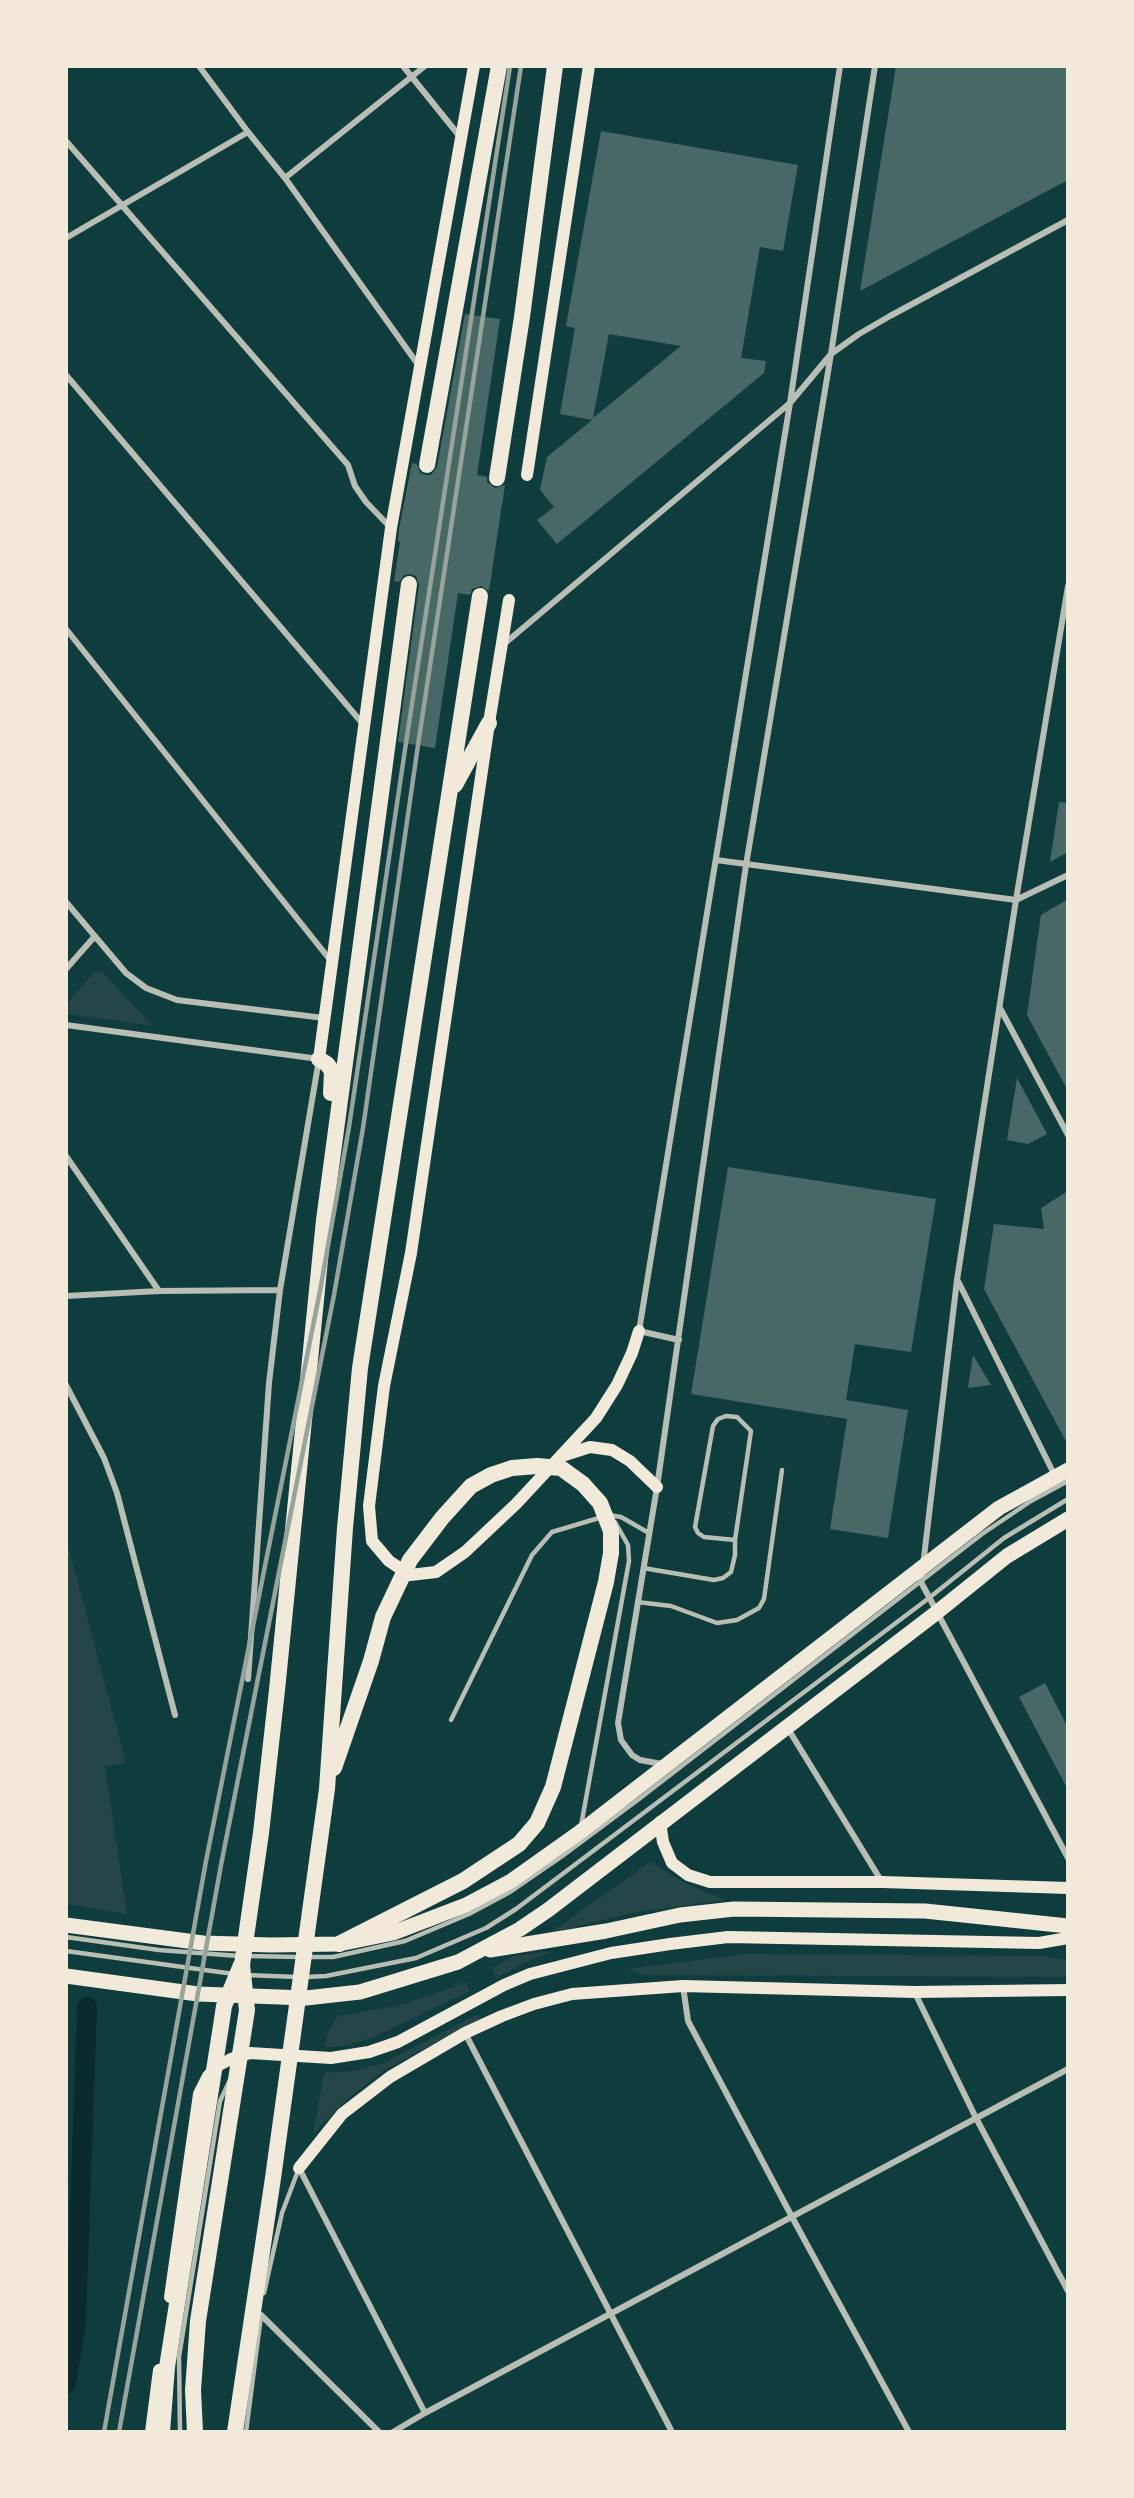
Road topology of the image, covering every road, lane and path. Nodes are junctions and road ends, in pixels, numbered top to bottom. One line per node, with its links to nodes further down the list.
1 (199, 66): 11 (street)
2 (403, 66): 10 (street)
3 (425, 66): 10 (street)
4 (474, 66): 12 (main road)
5 (499, 66): 22 (highway)
6 (555, 66): 24 (highway)
7 (589, 66): 23 (main road)
8 (840, 66): 21 (street)
9 (875, 66): 18 (street)
10 (411, 77): 12 (street); 14 (street)
11 (248, 132): 14 (street); 15 (street)
12 (461, 138): 19 (main road)
13 (66, 141): 15 (street)
14 (285, 178): 19 (street)
15 (122, 207): 17 (street); 25 (street)
16 (1068, 220): 18 (street)
17 (66, 238)
18 (831, 354): 21 (street); 36 (street)
19 (419, 367): 25 (main road)
20 (66, 375): 33 (street)
21 (790, 403): 31 (street); 35 (street)
22 (427, 465)
23 (527, 475)
24 (497, 478)
25 (391, 528): 33 (main road)
26 (409, 584): 49 (highway)
27 (1068, 586): 38 (street)
28 (480, 596): 34 (highway)
29 (510, 600): 31 (main road)
30 (66, 629): 41 (street)
31 (502, 645): 32 (main road)
32 (489, 723): 34 (highway); 57 (main road)
33 (366, 726): 41 (main road)
34 (449, 797): 76 (highway)
35 (716, 860): 36 (street); 54 (street)
36 (746, 865): 38 (street); 55 (street)
37 (1068, 875): 38 (street)
38 (1016, 900): 43 (street)
39 (66, 902): 40 (street)
40 (95, 936): 42 (street); 44 (street)
41 (333, 963): 44 (main road)
42 (66, 969)
43 (999, 1008): 47 (street); 50 (street)
44 (324, 1018): 46 (main road)
45 (66, 1024): 46 (street)
46 (319, 1059): 49 (highway); 51 (street)
47 (1068, 1136)
48 (66, 1156): 52 (street)
49 (324, 1220): 90 (highway)
50 (957, 1280): 59 (street); 67 (street)
51 (280, 1290): 52 (street); 71 (street)
52 (159, 1291): 53 (street)
53 (66, 1296)
54 (639, 1331): 55 (street); 57 (main road)
55 (679, 1340): 60 (street)
56 (66, 1385): 72 (street)
57 (561, 1456): 60 (main road)
58 (782, 1470): 69 (lane)
59 (1064, 1476): 67 (main road)
60 (657, 1487): 64 (street)
61 (1068, 1499): 68 (lane)
62 (609, 1515): 64 (lane); 73 (lane); 78 (lane)
63 (1068, 1519): 70 (main road)
64 (648, 1533): 66 (street)
65 (735, 1540): 65 (lane); 66 (lane)
66 (643, 1568): 69 (street)
67 (921, 1575): 68 (street); 75 (main road); 86 (lane)
68 (929, 1598): 70 (street); 88 (lane)
69 (637, 1602): 75 (street)
70 (936, 1613): 74 (main road); 79 (street)
71 (248, 1679)
72 (175, 1715)
73 (451, 1719)
74 (787, 1726): 77 (main road); 80 (street)
75 (669, 1765): 78 (main road)
76 (327, 1789): 87 (highway); 111 (highway)
77 (660, 1822): 80 (main road); 89 (main road)
78 (580, 1832): 87 (main road)
79 (1068, 1858)
80 (883, 1882): 81 (main road)
81 (1068, 1888)
82 (66, 1925): 86 (main road)
83 (1068, 1926): 89 (main road)
84 (66, 1936): 86 (lane)
85 (1068, 1938): 96 (main road)
86 (160, 1944): 87 (main road)
87 (339, 1944)
88 (66, 1951)
89 (481, 1951): 91 (main road)
90 (242, 1965): 108 (highway); 110 (highway)
91 (66, 1976)
92 (683, 1986): 94 (main road); 95 (main road); 100 (street)
93 (1068, 1990): 94 (main road)
94 (915, 1992): 98 (street)
95 (465, 2033): 99 (main road); 105 (street)
96 (264, 2053): 107 (main road); 109 (lane)
97 (1068, 2069): 98 (street)
98 (976, 2118): 100 (street); 101 (street)
99 (299, 2168): 102 (lane); 106 (street)
100 (792, 2217): 105 (street); 116 (street)
101 (1068, 2291)
102 (264, 2296)
103 (262, 2306): 104 (lane)
104 (261, 2315): 112 (lane); 113 (street)
105 (611, 2315): 106 (street); 115 (street)
106 (425, 2413): 114 (street)
107 (151, 2432)
108 (162, 2432)
109 (180, 2432)
110 (195, 2432)
111 (235, 2432)
112 (246, 2432)
113 (379, 2432)
114 (393, 2432)
115 (672, 2432)
116 (909, 2432)

